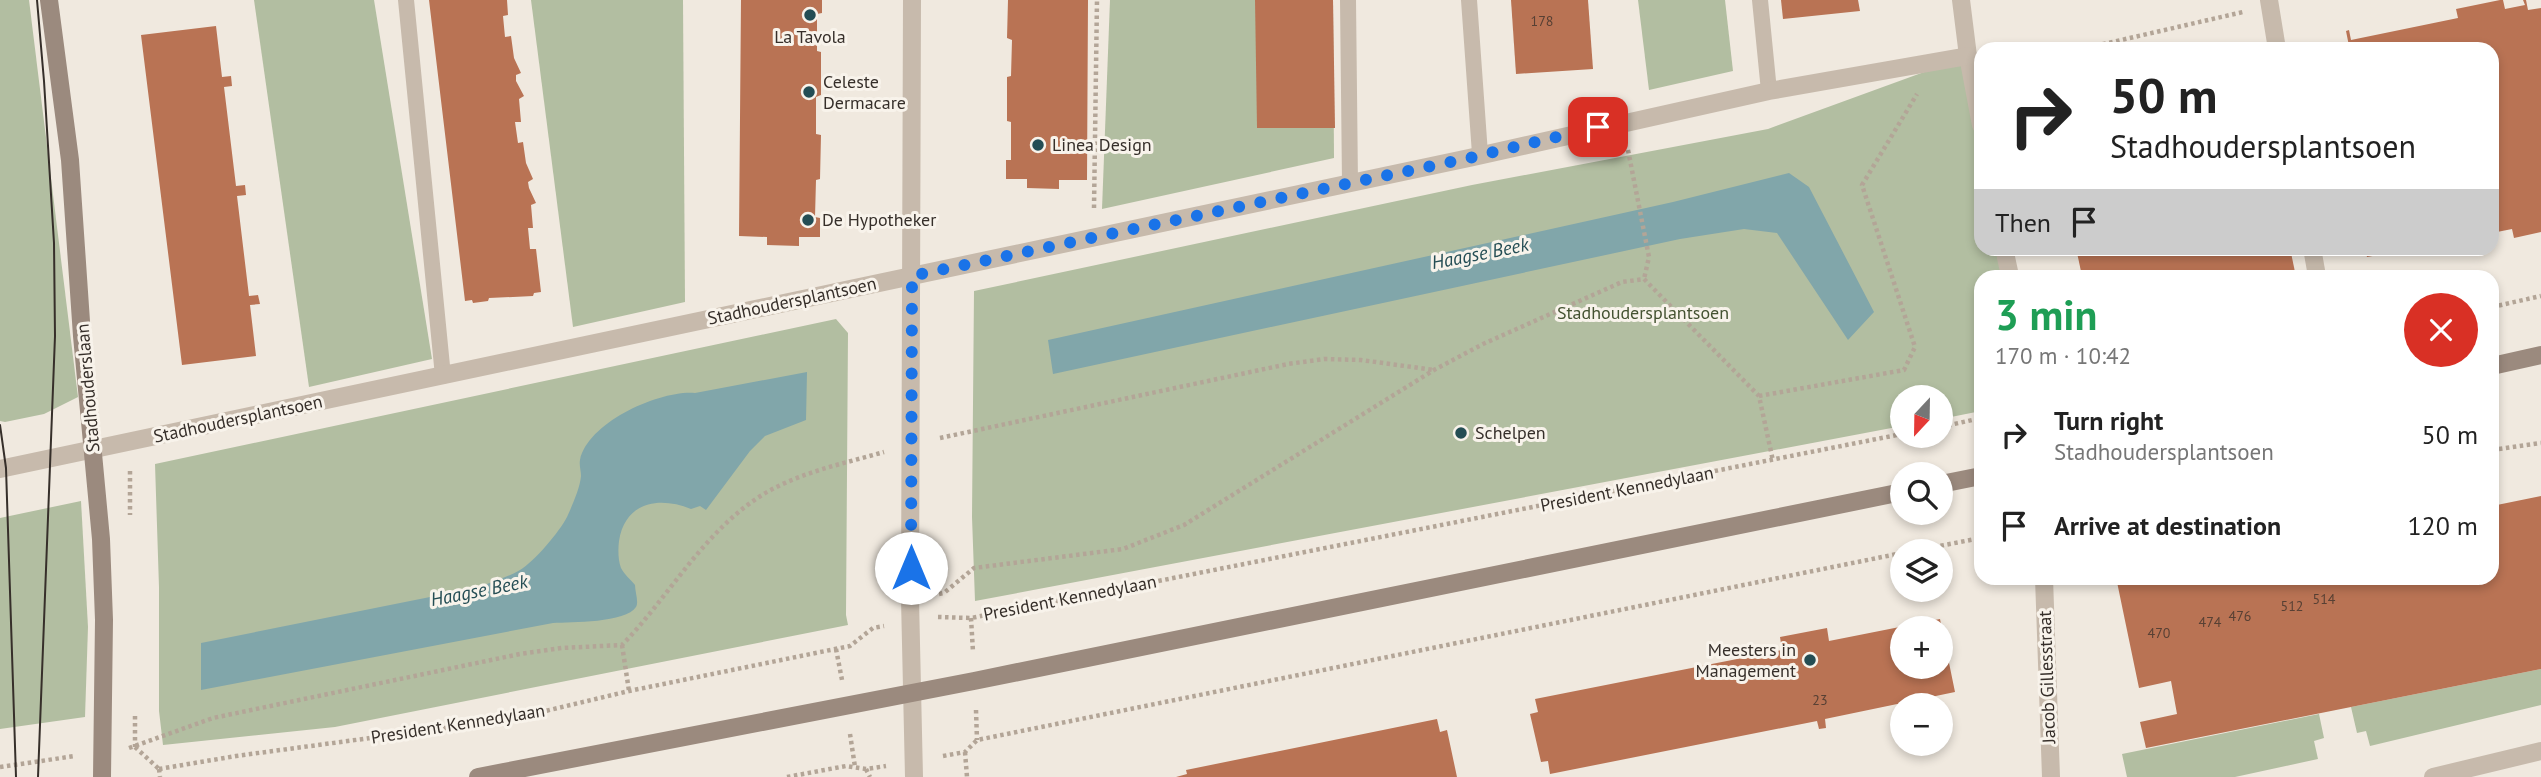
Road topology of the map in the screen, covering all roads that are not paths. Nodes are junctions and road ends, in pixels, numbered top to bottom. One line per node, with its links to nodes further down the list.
1 (49, 0): 19 (main road, Stadhouderslaan)
2 (406, 0): 18 (lane)
3 (912, 0): 15 (street)
4 (1348, 0): 14 (lane)
5 (1469, 0): 13 (lane)
6 (1760, 0): 12 (lane)
7 (1961, 0): 10 (street)
8 (2269, 3): 9 (street)
9 (2276, 42)
10 (1968, 56): 11 (street); 12 (street, Stadhoudersplantsoen)
11 (1974, 88)
12 (1769, 91): 13 (street, Stadhoudersplantsoen)
13 (1480, 154): 14 (street, Stadhoudersplantsoen)
14 (1350, 183): 15 (street, Stadhoudersplantsoen)
15 (912, 276): 18 (street, Stadhoudersplantsoen); 25 (street)
16 (2541, 355): 17 (main road)
17 (2499, 364)
18 (443, 376): 19 (street, Stadhoudersplantsoen)
19 (94, 449): 20 (street, Stadhoudersplantsoen); 28 (main road, Stadhouderslaan)
20 (0, 469)
21 (1974, 477): 22 (main road)
22 (1953, 482)
23 (1890, 494): 25 (main road)
24 (2044, 585): 30 (street, Jacob Gillesstraat)
25 (912, 692): 27 (street); 29 (main road)
26 (2541, 751): 31 (street)
27 (913, 770)
28 (102, 777)
29 (478, 777)
30 (2050, 777)
31 (2433, 777)

